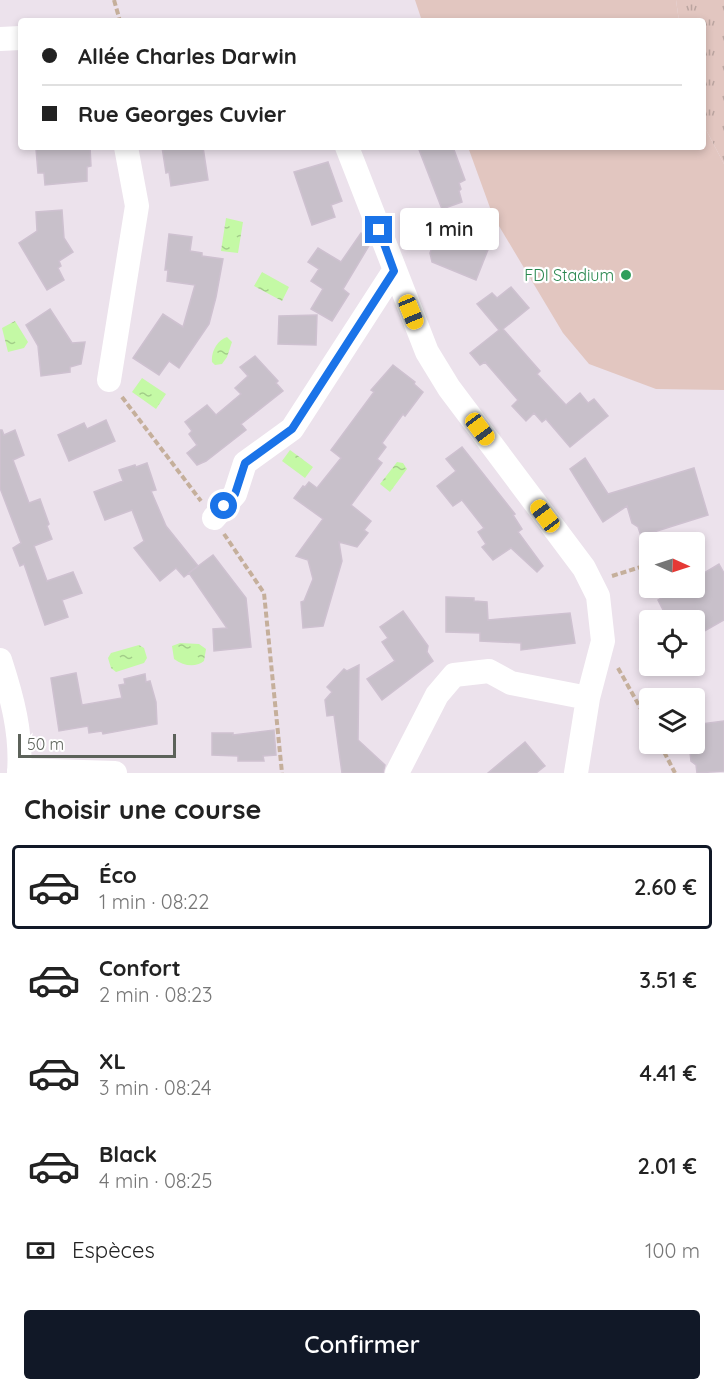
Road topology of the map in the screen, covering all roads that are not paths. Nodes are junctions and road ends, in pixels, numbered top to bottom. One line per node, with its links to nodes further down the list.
1 (18, 38): 2 (street)
2 (0, 39)
3 (127, 150): 6 (street)
4 (348, 150): 5 (street)
5 (394, 271): 7 (street); 9 (street)
6 (109, 380)
7 (213, 518)
8 (0, 660): 10 (street)
9 (588, 698): 12 (street); 13 (street)
10 (19, 772): 11 (street)
11 (115, 773)
12 (398, 773)
13 (576, 773)

